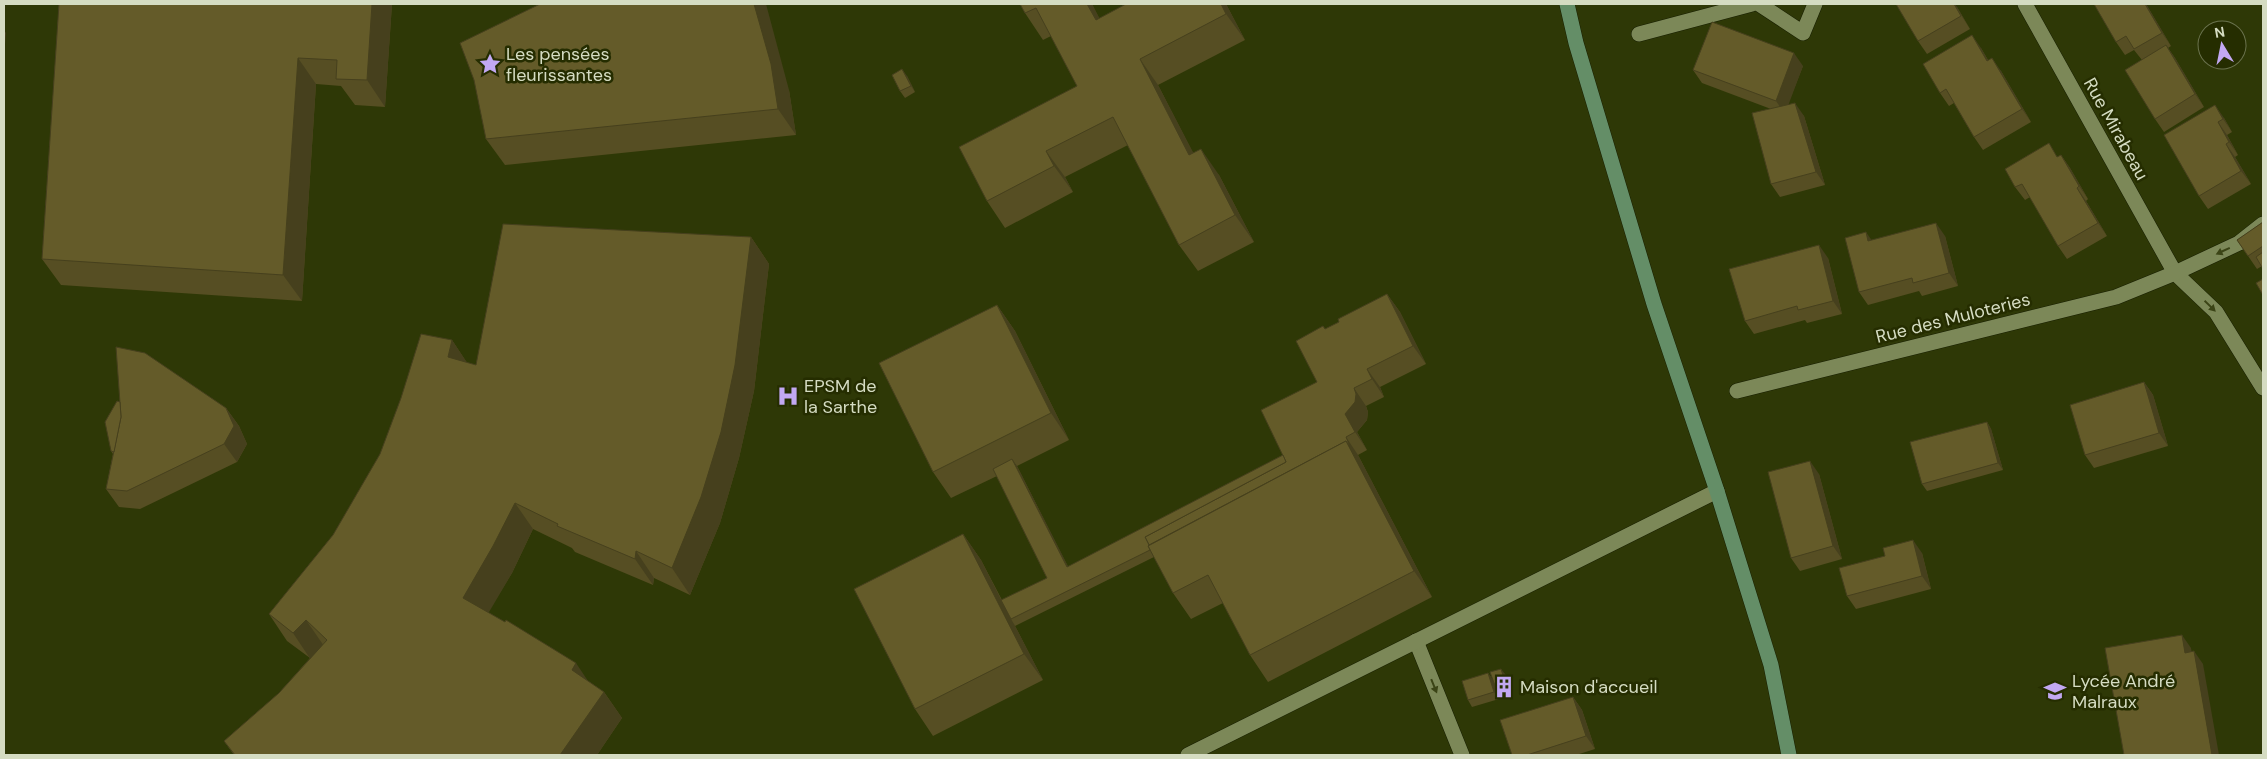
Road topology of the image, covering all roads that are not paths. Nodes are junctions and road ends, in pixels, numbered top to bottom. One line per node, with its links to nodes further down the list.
1 (1568, 4): 11 (street)
2 (1752, 4): 6 (street)
3 (1759, 4): 4 (street)
4 (1815, 4)
5 (2025, 4): 8 (street, Rue Mirabeau)
6 (1639, 34)
7 (2263, 224): 8 (street, Rue des Muloteries, one-way to 8)
8 (2175, 273): 9 (street, one-way to 9); 10 (street, Rue des Muloteries)
9 (2263, 388)
10 (1737, 391)
11 (1717, 491): 12 (street); 15 (street)
12 (1416, 641): 13 (street); 14 (street, one-way to 14)
13 (1188, 755)
14 (1462, 755)
15 (1789, 755)

